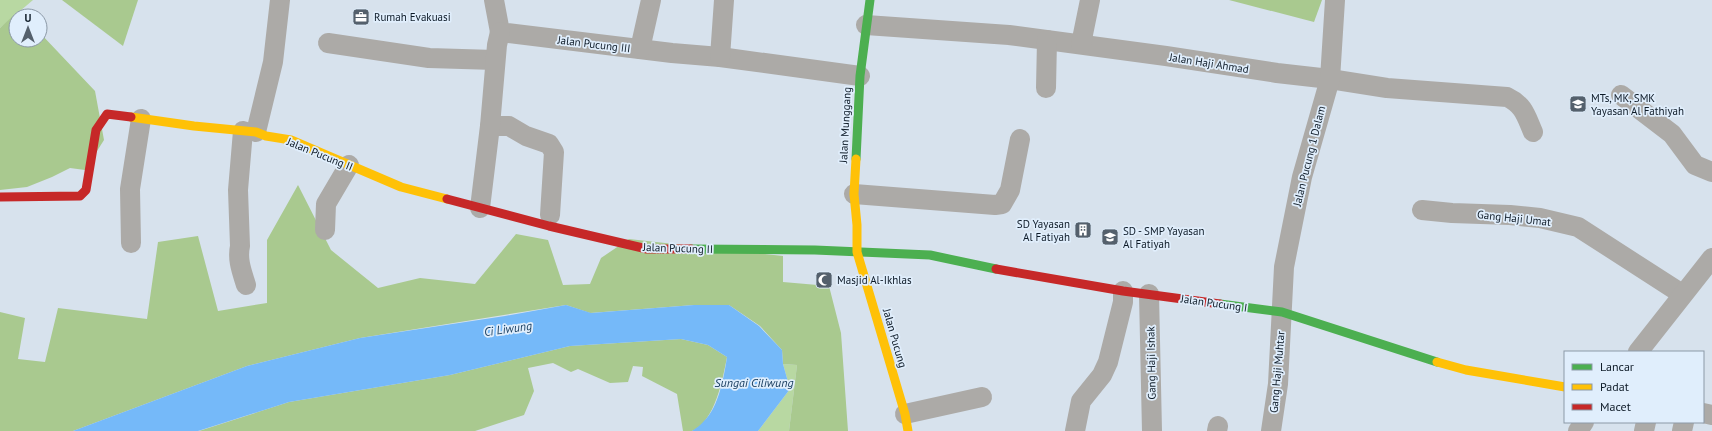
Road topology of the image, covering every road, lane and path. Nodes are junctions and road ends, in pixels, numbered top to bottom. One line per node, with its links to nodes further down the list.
1 (280, 0): 22 (street)
2 (494, 0): 9 (street)
3 (651, 0): 13 (street)
4 (724, 0): 14 (street)
5 (870, 0): 8 (street, Jalan Munggang)
6 (1090, 0): 12 (street)
7 (1335, 0): 17 (street, Jalan Pucung 1 Dalam)
8 (866, 25): 10 (street, Jalan Haji Ahmad); 16 (street, Jalan Munggang)
9 (500, 32): 13 (street, Jalan Pucung III); 15 (street)
10 (1047, 40): 12 (street, Jalan Haji Ahmad); 18 (street)
11 (328, 43): 15 (street)
12 (1081, 44): 17 (street, Jalan Haji Ahmad)
13 (640, 49): 14 (street, Jalan Pucung III)
14 (720, 57): 16 (street, Jalan Pucung III)
15 (495, 60): 21 (street)
16 (860, 76): 27 (street, Jalan Munggang)
17 (1330, 78): 23 (street, Jalan Haji Ahmad); 40 (street, Jalan Pucung 1 Dalam)
18 (1046, 88)
19 (1621, 95): 26 (street)
20 (141, 119): 22 (street, Jalan Pucung II); 28 (street, Jalan Pucung II); 33 (street)
21 (490, 126): 29 (street); 31 (street)
22 (250, 132): 25 (street, Jalan Pucung II); 36 (street)
23 (1533, 132)
24 (1020, 139): 27 (street)
25 (349, 165): 29 (street, Jalan Pucung II); 32 (street)
26 (1712, 172)
27 (854, 194): 34 (street, Jalan Munggang)
28 (0, 197)
29 (480, 208): 34 (street, Jalan Pucung II)
30 (1422, 210): 39 (street, Gang Haji Umat)
31 (550, 215)
32 (325, 230)
33 (131, 243)
34 (857, 252): 37 (street, Jalan Pucung I); 44 (street, Jalan Pucung)
35 (1712, 258): 39 (street)
36 (246, 285)
37 (1123, 291): 38 (street, Jalan Pucung I); 45 (street)
38 (1149, 294): 40 (street, Jalan Pucung I); 46 (street, Gang Haji Ishak)
39 (1682, 294): 41 (street)
40 (1282, 312): 42 (street, Jalan Pucung I); 47 (street, Gang Haji Muhtar)
41 (1639, 351)
42 (1564, 387)
43 (982, 397): 44 (street)
44 (907, 423)
45 (1075, 431)
46 (1152, 431)
47 (1271, 431)

